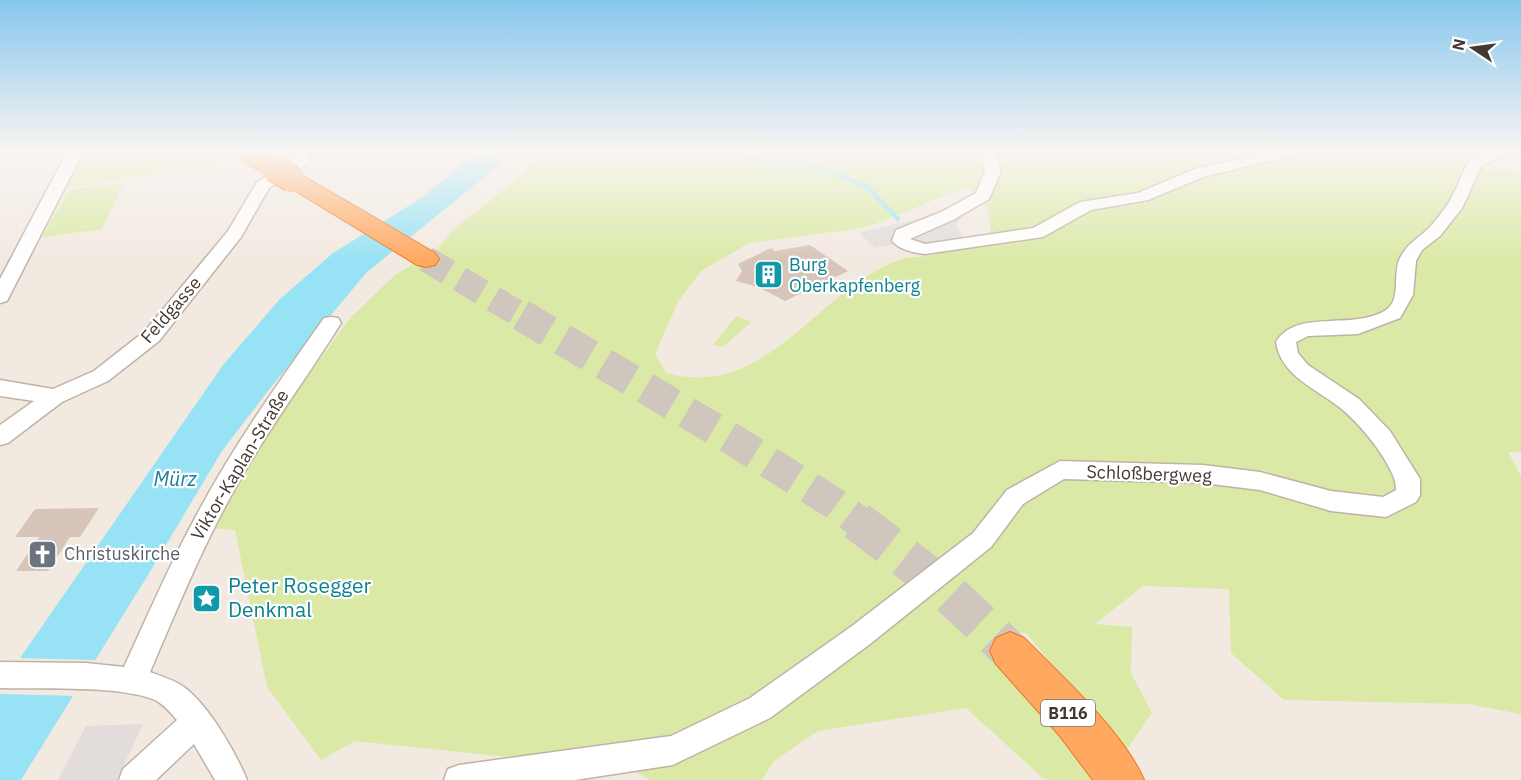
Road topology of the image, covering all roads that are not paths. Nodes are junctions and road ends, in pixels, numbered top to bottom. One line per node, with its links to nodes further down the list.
1 (56, 188): 8 (street)
2 (261, 188): 11 (street, Feldgasse)
3 (309, 188): 7 (highway)
4 (986, 188): 5 (street)
5 (1162, 188)
6 (1463, 188): 19 (street, Schloßbergweg)
7 (426, 259)
8 (0, 297)
9 (331, 323): 15 (street, Viktor-Kaplan-Straße)
10 (0, 388): 11 (street)
11 (55, 397): 12 (street, Feldgasse)
12 (0, 437)
13 (1010, 651): 20 (highway, B116)
14 (0, 675): 15 (street)
15 (132, 680): 16 (street)
16 (197, 723): 17 (street); 18 (street)
17 (134, 780)
18 (232, 780)
19 (459, 780)
20 (1121, 780)

